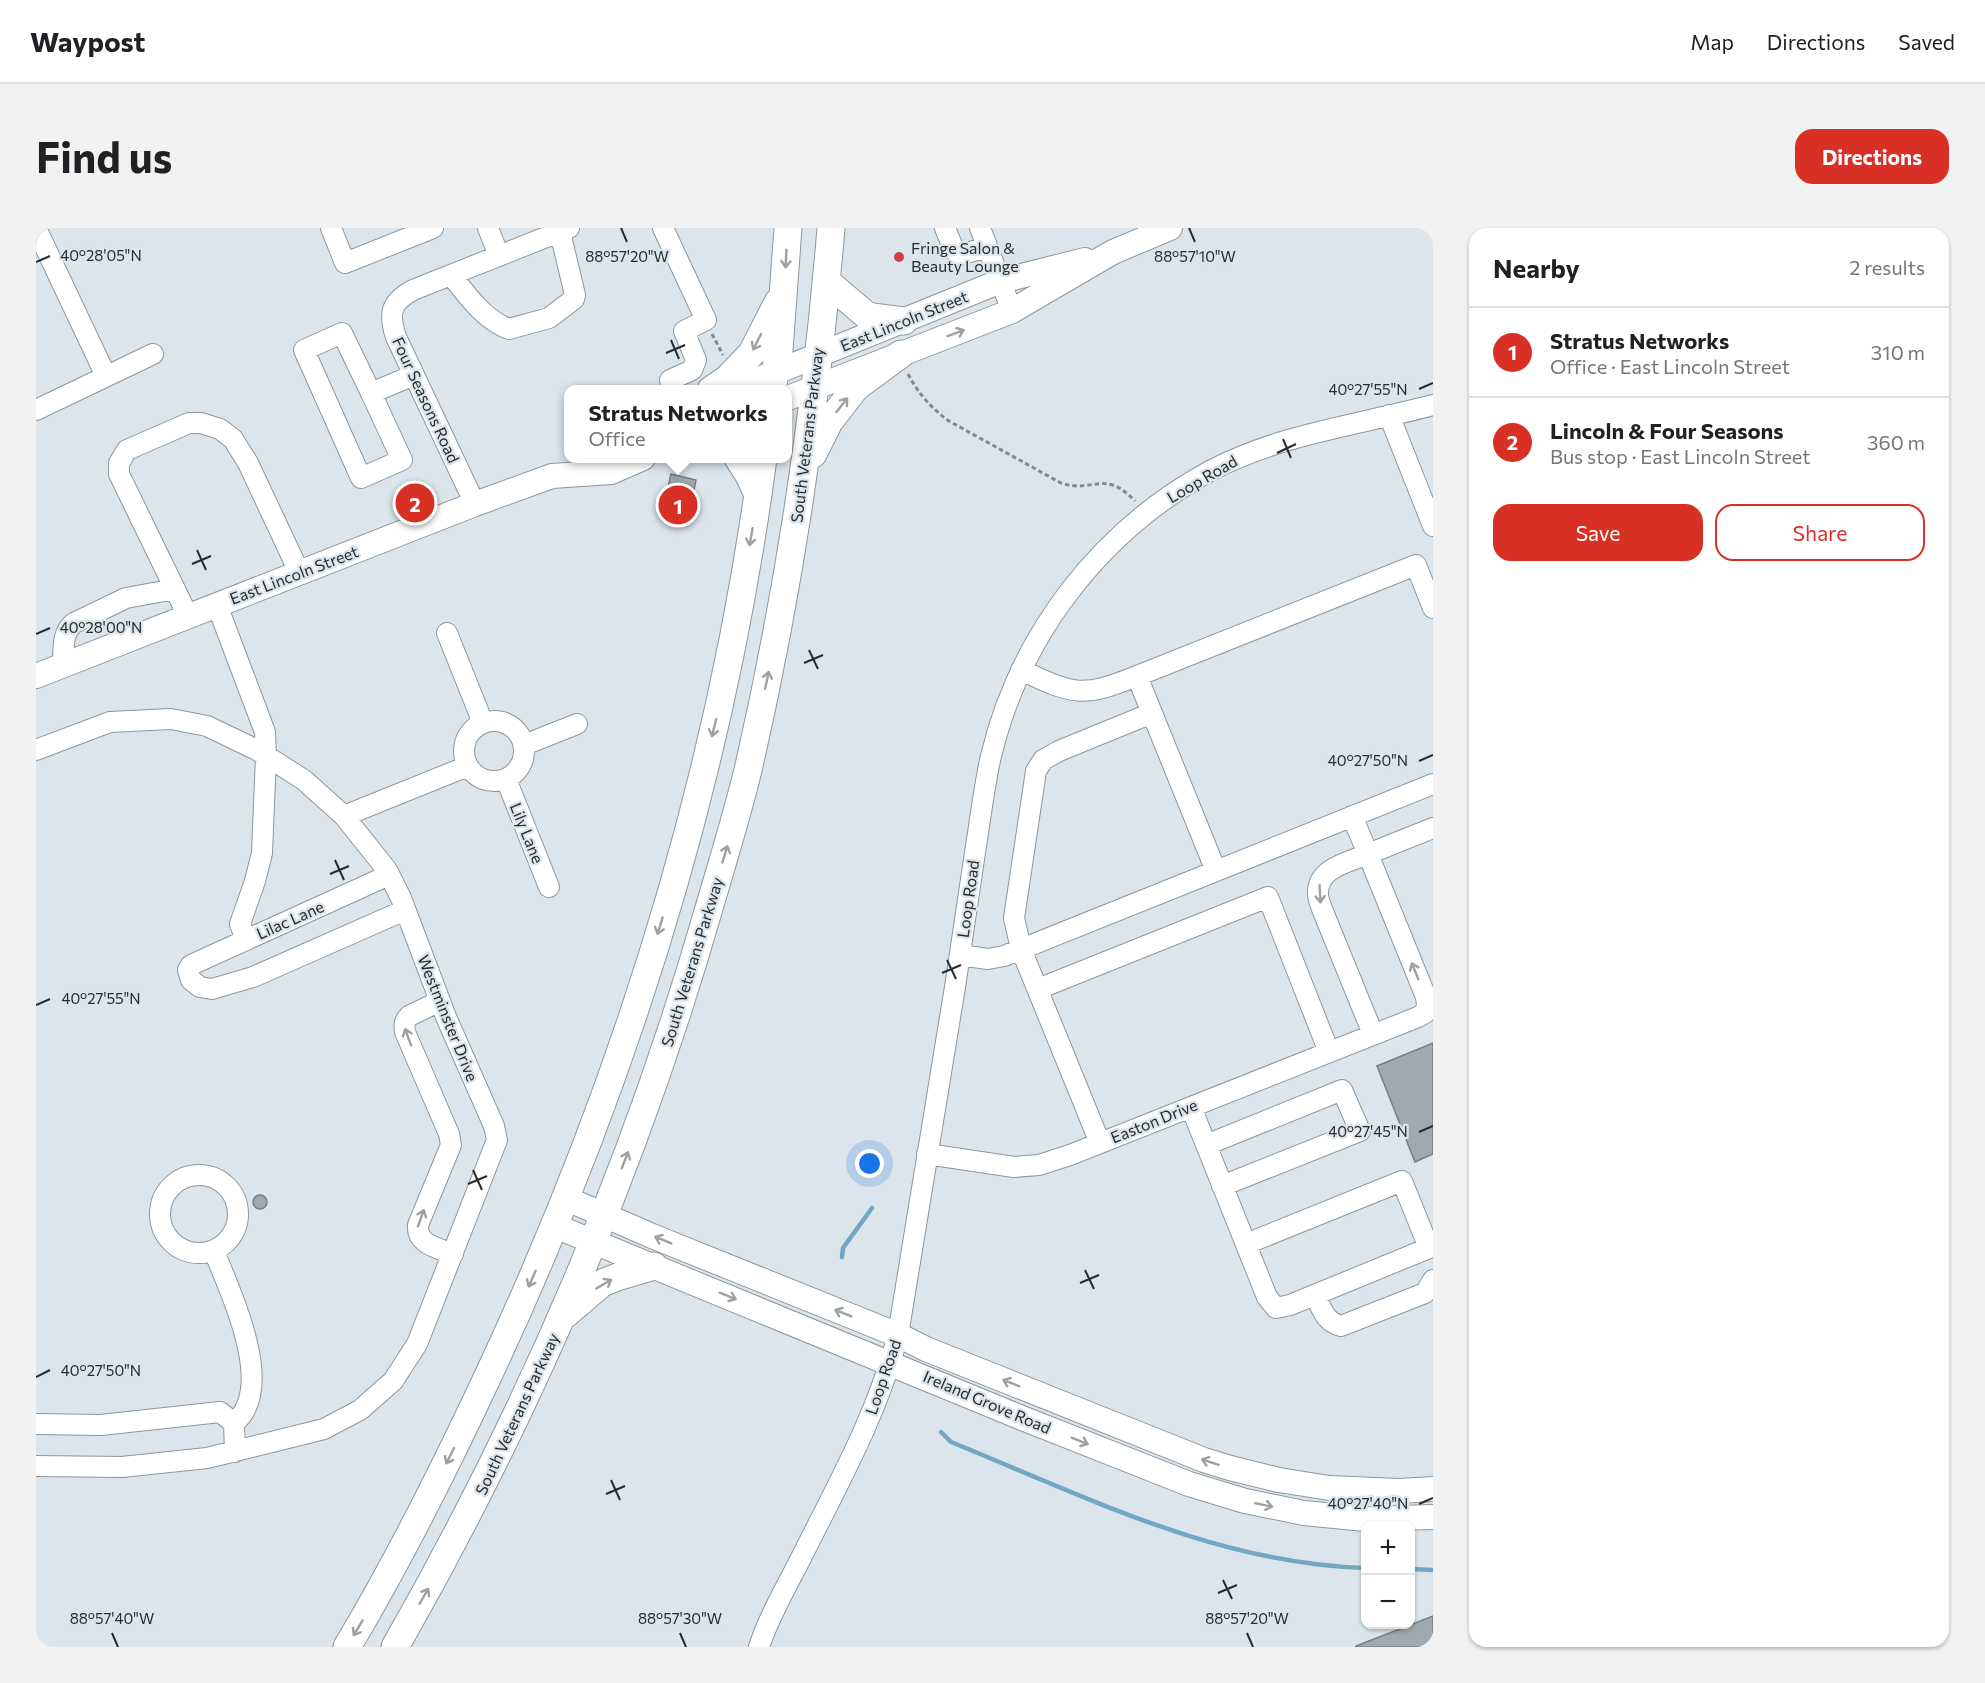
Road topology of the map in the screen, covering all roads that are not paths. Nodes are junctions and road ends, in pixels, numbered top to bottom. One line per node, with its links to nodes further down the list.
1 (36, 228): 25 (street)
2 (331, 228): 3 (street)
3 (433, 228)
4 (488, 228): 14 (street)
5 (663, 228): 27 (street)
6 (788, 228): 18 (highway, one-way to 18)
7 (831, 228): 16 (highway, South Veterans Parkway)
8 (945, 228): 12 (street)
9 (980, 228): 12 (street)
10 (1170, 228): 13 (main road, East Lincoln Street)
11 (565, 230): 14 (street, Four Seasons Road); 15 (street)
12 (987, 247): 17 (street)
13 (1113, 252): 17 (main road, East Lincoln Street); 19 (main road, East Lincoln Street)
14 (499, 256): 15 (street, Four Seasons Road)
15 (451, 275): 24 (street, Four Seasons Road)
16 (826, 281): 20 (highway); 22 (highway, South Veterans Parkway)
17 (1001, 281): 19 (street); 20 (main road, East Lincoln Street)
18 (784, 291): 26 (highway); 28 (highway, one-way to 28)
19 (1012, 311): 23 (main road, East Lincoln Street, one-way to 19)
20 (904, 321): 22 (main road, East Lincoln Street)
21 (153, 354): 25 (street)
22 (817, 355): 26 (main road, East Lincoln Street); 30 (highway, South Veterans Parkway)
23 (903, 360): 30 (main road, East Lincoln Street); 40 (highway, one-way to 23)
24 (414, 375): 31 (street); 43 (street, Four Seasons Road)
25 (106, 376): 34 (street)
26 (773, 381): 29 (main road, East Lincoln Street)
27 (672, 385)
28 (718, 385)
29 (755, 385)
30 (814, 388): 32 (main road, East Lincoln Street); 40 (highway, South Veterans Parkway)
31 (371, 393): 31 (street)
32 (792, 396)
33 (1433, 405): 35 (street, Loop Road)
34 (36, 410)
35 (1389, 415): 44 (street); 53 (street, Loop Road)
36 (571, 463): 41 (main road, East Lincoln Street)
37 (633, 463): 41 (main road, East Lincoln Street)
38 (741, 463): 42 (highway)
39 (763, 463): 42 (highway)
40 (804, 474): 86 (highway, South Veterans Parkway, one-way to 40)
41 (552, 477): 43 (main road, East Lincoln Street)
42 (759, 495): 85 (highway, one-way to 85)
43 (475, 504): 46 (main road, East Lincoln Street)
44 (1429, 505): 45 (street)
45 (1433, 526)
46 (300, 573): 47 (street); 48 (main road, East Lincoln Street)
47 (175, 589): 50 (street); 52 (street)
48 (217, 605): 50 (main road, East Lincoln Street); 61 (street)
49 (1433, 608): 55 (street)
50 (188, 616): 52 (main road, East Lincoln Street)
51 (447, 633): 57 (street)
52 (63, 665): 54 (main road, East Lincoln Street)
53 (1021, 670): 55 (street); 75 (street, Loop Road)
54 (36, 676)
55 (1137, 676): 56 (street)
56 (1152, 713): 69 (street); 74 (street)
57 (483, 723): 59 (street); 62 (street)
58 (578, 724): 59 (street)
59 (524, 744): 63 (street)
60 (36, 750): 61 (street, Westminster Drive)
61 (266, 756): 65 (street, Westminster Drive); 73 (street)
62 (468, 766): 63 (street); 65 (street)
63 (506, 779): 71 (street, Lily Lane)
64 (1433, 784): 66 (street)
65 (344, 816): 70 (street, Westminster Drive)
66 (1352, 816): 68 (street); 69 (street)
67 (1433, 828): 68 (street)
68 (1368, 854): 78 (street, one-way to 78); 78 (street, Easton Drive, one-way to 68)
69 (1216, 871): 74 (street)
70 (389, 875): 72 (street, Westminster Drive); 73 (street, Lilac Lane)
71 (549, 887)
72 (405, 910): 73 (street, Lilac Lane); 77 (street, Westminster Drive)
73 (246, 939)
74 (1021, 949): 75 (street); 76 (street)
75 (960, 955): 83 (street, Loop Road)
76 (1038, 989): 79 (street); 81 (street)
77 (440, 1001): 92 (street, Westminster Drive); 92 (street, one-way to 77)
78 (1373, 1034): 79 (street, Easton Drive)
79 (1329, 1052): 80 (street, Easton Drive)
80 (1191, 1107): 81 (street, Easton Drive); 82 (street)
81 (1100, 1143): 83 (street, Easton Drive)
82 (1206, 1145): 84 (street); 84 (street)
83 (927, 1154): 97 (street, Loop Road)
84 (1222, 1186): 89 (street)
85 (565, 1198): 86 (main road, Ireland Grove Road); 87 (highway)
86 (605, 1214): 88 (highway, South Veterans Parkway); 97 (main road, Ireland Grove Road, one-way to 86)
87 (555, 1226): 88 (main road, Ireland Grove Road); 105 (highway, one-way to 105)
88 (594, 1240): 93 (main road, Ireland Grove Road); 96 (highway, South Veterans Parkway)
89 (1246, 1244): 91 (street); 95 (street)
90 (214, 1251): 90 (street); 99 (street)
91 (1431, 1252): 95 (street)
92 (453, 1254): 101 (street, Westminster Drive)
93 (654, 1266): 96 (highway, one-way to 93); 98 (main road, Ireland Grove Road, one-way to 98)
94 (1433, 1281): 95 (street)
95 (1315, 1294)
96 (562, 1317): 106 (highway, South Veterans Parkway, one-way to 96)
97 (898, 1335): 98 (street, Loop Road); 103 (main road, Ireland Grove Road, one-way to 97)
98 (891, 1362): 104 (main road, Ireland Grove Road, one-way to 104); 107 (street, Loop Road)
99 (234, 1423): 100 (street); 101 (street)
100 (36, 1424)
101 (235, 1452): 102 (street, Westminster Drive)
102 (36, 1466)
103 (1433, 1489)
104 (1433, 1516)
105 (346, 1647)
106 (395, 1647)
107 (759, 1647)

